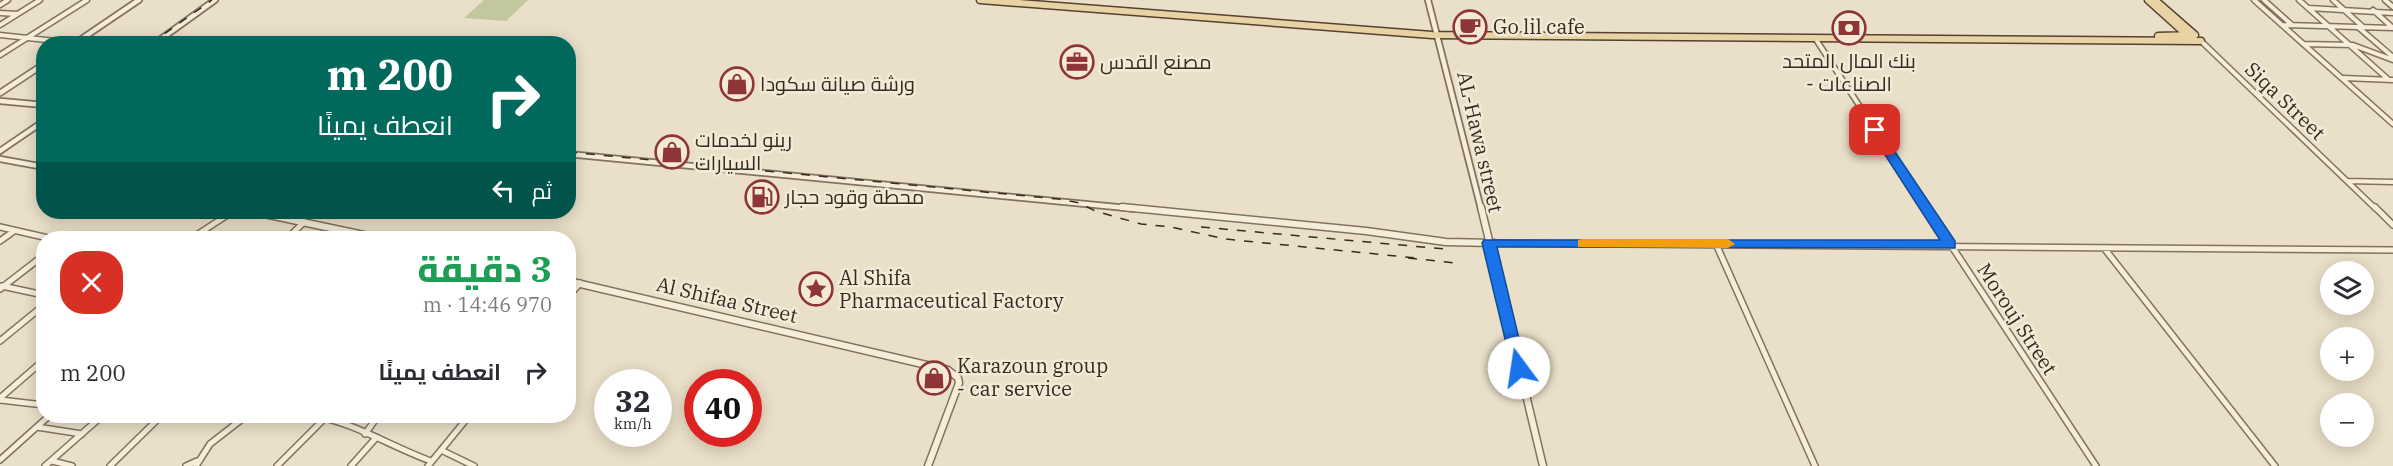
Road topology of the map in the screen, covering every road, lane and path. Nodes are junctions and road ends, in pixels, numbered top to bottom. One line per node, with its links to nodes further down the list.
1 (8, 0): 16 (street)
2 (40, 0): 23 (street)
3 (87, 0): 39 (street)
4 (139, 0): 34 (street)
5 (215, 0): 35 (street)
6 (980, 0): 31 (main road)
7 (1030, 0): 31 (main road)
8 (1428, 0): 31 (street, AL-Hawa street)
9 (2148, 0): 36 (main road)
10 (2155, 0): 38 (main road)
11 (2254, 0): 25 (street)
12 (2264, 0): 26 (street)
13 (2299, 0): 18 (street)
14 (2333, 0): 19 (street)
15 (2385, 0): 17 (street)
16 (0, 4)
17 (2393, 7)
18 (2308, 8): 19 (street); 27 (street)
19 (2343, 9): 20 (street); 29 (street)
20 (2373, 10): 22 (street); 30 (street)
21 (0, 13): 23 (street)
22 (2393, 13)
23 (17, 15): 24 (street)
24 (0, 25)
25 (2282, 25): 26 (street); 42 (street)
26 (2292, 25): 27 (street)
27 (2330, 26): 28 (street); 43 (street)
28 (2358, 27): 29 (street); 46 (street)
29 (2364, 27): 30 (street)
30 (2393, 27)
31 (1437, 33): 33 (main road); 72 (street, AL-Hawa street)
32 (0, 35): 39 (street)
33 (1659, 35): 36 (main road); 37 (main road)
34 (85, 36)
35 (165, 36)
36 (2188, 36): 38 (main road)
37 (1815, 38): 38 (main road); 74 (street, Morouj Street)
38 (2194, 38): 41 (main road); 44 (street)
39 (26, 39): 40 (street); 45 (street)
40 (36, 40)
41 (2201, 41): 44 (street, Siqa Street)
42 (2303, 44): 43 (street); 48 (street)
43 (2353, 45): 46 (street); 49 (street)
44 (2208, 50): 59 (street, Siqa Street)
45 (0, 55)
46 (2393, 58)
47 (36, 68): 50 (street)
48 (2343, 78): 49 (street); 53 (street)
49 (2391, 80)
50 (0, 93)
51 (1, 103): 52 (street)
52 (36, 105)
53 (2393, 124)
54 (36, 126): 55 (street)
55 (0, 151)
56 (576, 155): 72 (street)
57 (0, 159): 58 (street)
58 (36, 166)
59 (2347, 182): 60 (street); 64 (street, Siqa Street)
60 (2393, 182)
61 (221, 219): 67 (street)
62 (289, 219): 63 (street)
63 (304, 222): 68 (street); 69 (street)
64 (2393, 225)
65 (0, 227): 66 (street)
66 (14, 231): 70 (street); 71 (street)
67 (203, 231)
68 (295, 231)
69 (346, 231)
70 (36, 236)
71 (0, 241)
72 (1491, 243): 73 (street); 113 (street, AL-Hawa street)
73 (1716, 244): 74 (street); 114 (street)
74 (1950, 245): 75 (street); 115 (street, Morouj Street)
75 (2104, 248): 76 (street); 116 (street)
76 (2393, 250)
77 (36, 261): 80 (street)
78 (576, 282): 79 (street, Al Shifaa Street)
79 (580, 283): 81 (street); 112 (street, Al Shifaa Street)
80 (1, 287): 82 (street)
81 (576, 288)
82 (36, 293)
83 (36, 312): 84 (street)
84 (0, 341)
85 (36, 367): 86 (street)
86 (0, 399): 87 (street)
87 (36, 404)
88 (41, 423): 96 (street)
89 (94, 423): 97 (street)
90 (154, 423): 107 (street)
91 (237, 423): 103 (street)
92 (319, 423): 109 (street)
93 (347, 423): 98 (street)
94 (373, 423): 98 (street)
95 (463, 423): 100 (street)
96 (36, 427): 97 (street); 101 (street)
97 (82, 434): 102 (street)
98 (365, 434): 99 (street)
99 (375, 439): 104 (street); 110 (street)
100 (441, 450): 104 (street); 111 (street)
101 (0, 460)
102 (52, 461): 105 (street); 106 (street)
103 (196, 463): 108 (street)
104 (430, 464)
105 (45, 466)
106 (72, 466)
107 (110, 466)
108 (186, 466)
109 (277, 466)
110 (351, 466)
111 (474, 466)
112 (928, 466)
113 (1543, 466)
114 (1815, 466)
115 (2096, 466)
116 (2275, 466)

